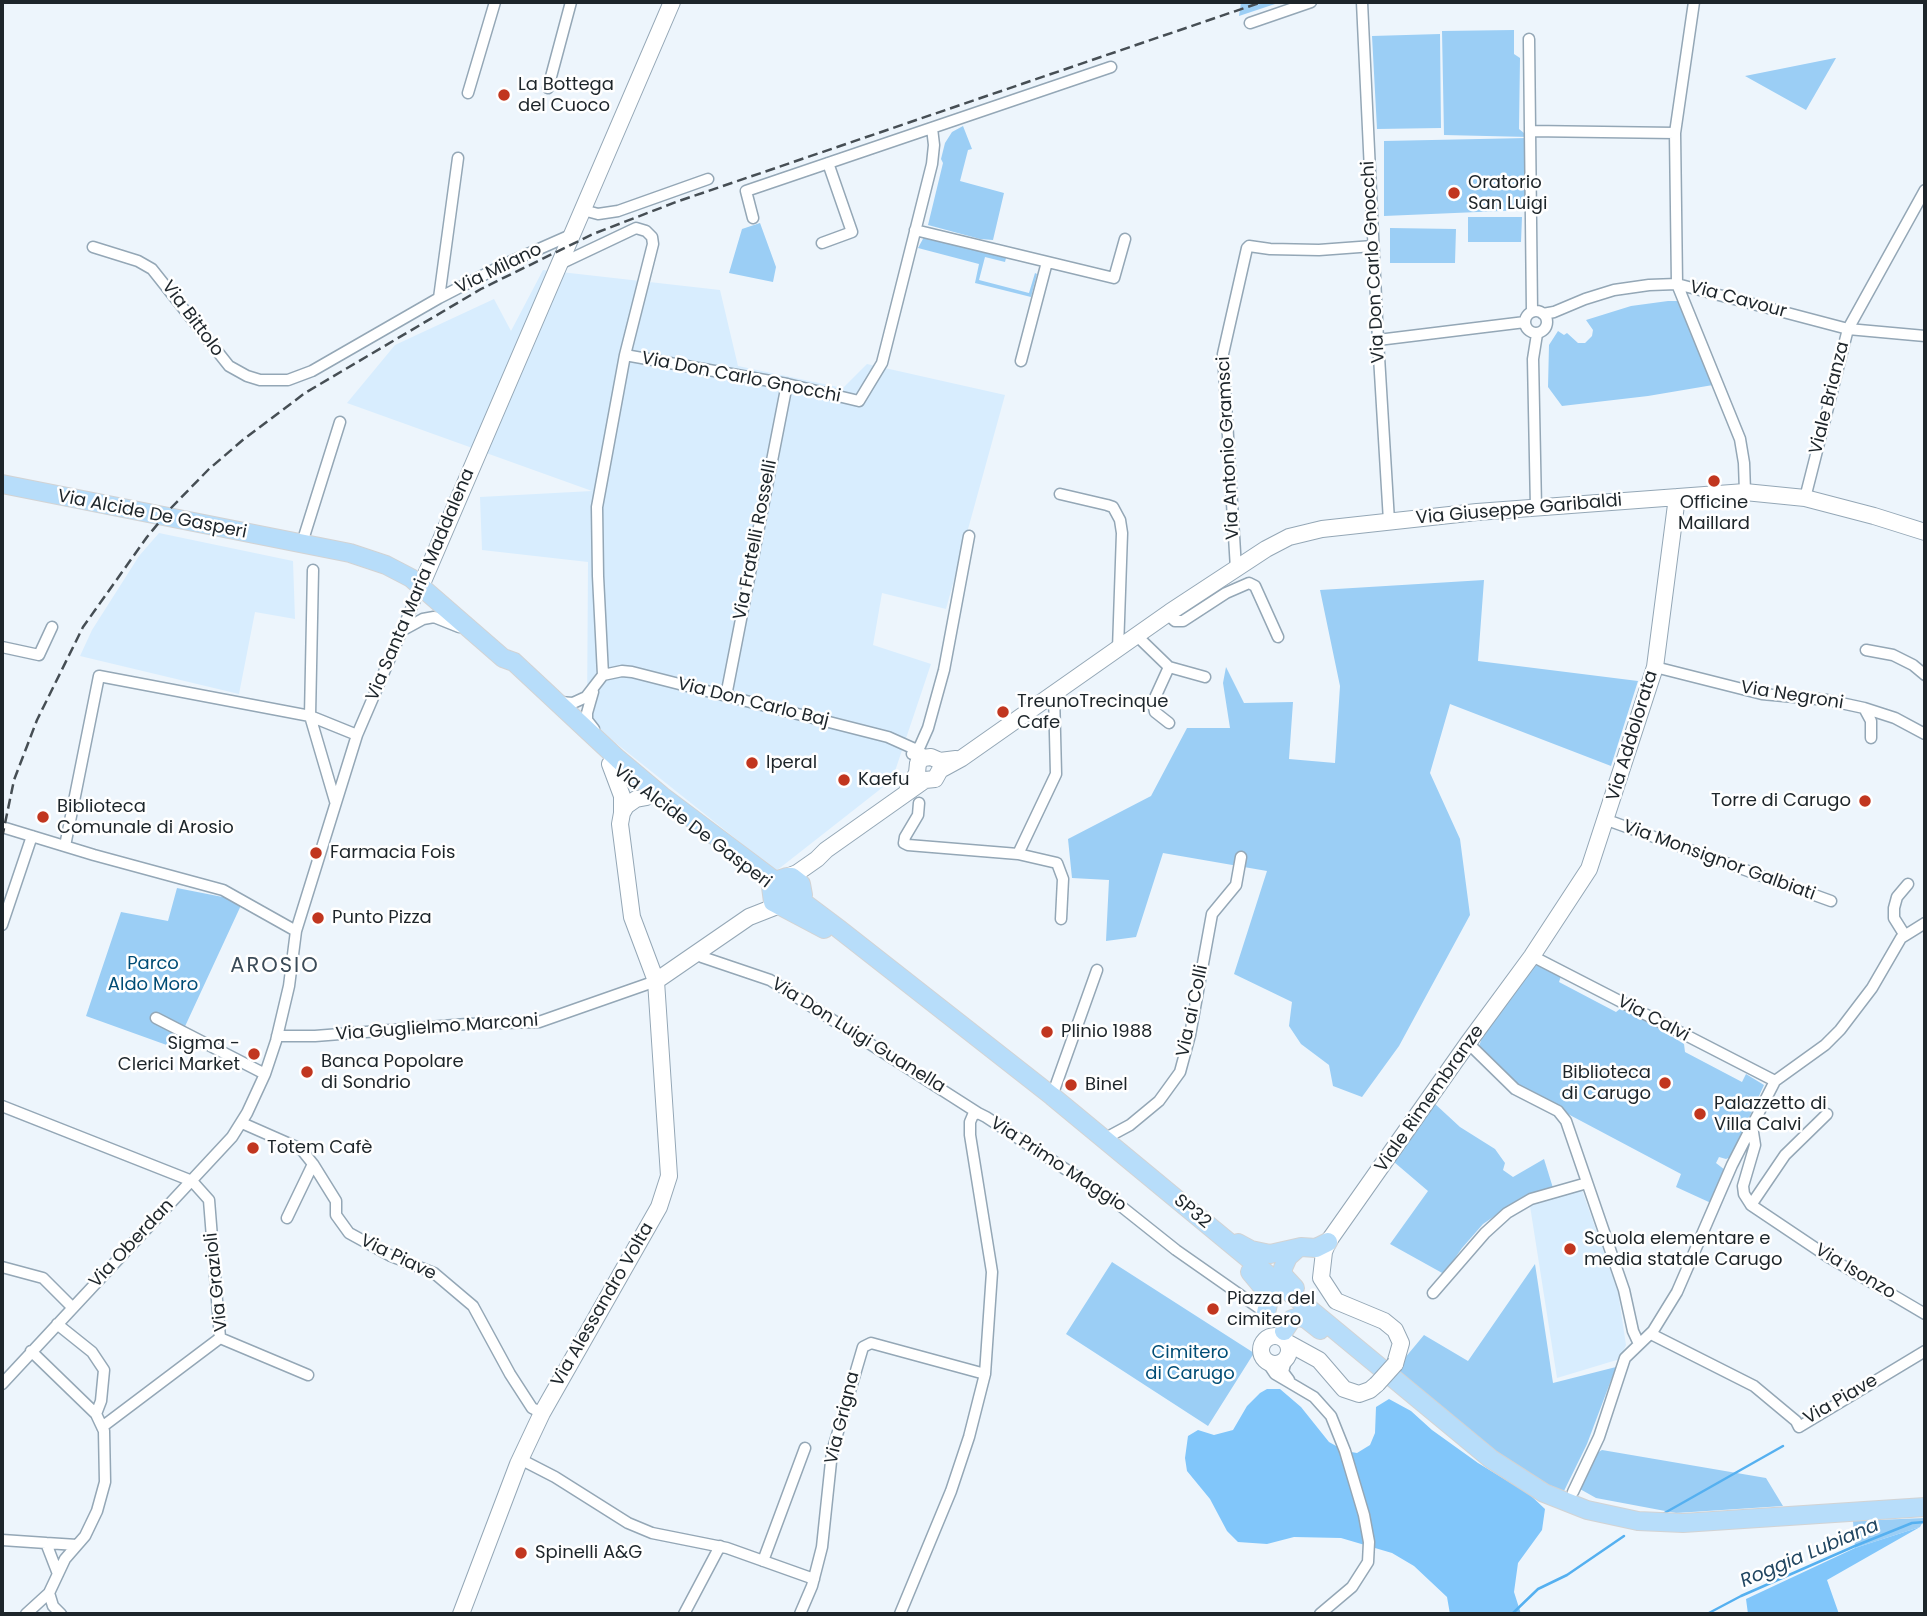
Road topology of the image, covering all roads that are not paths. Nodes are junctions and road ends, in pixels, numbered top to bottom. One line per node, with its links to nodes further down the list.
1 (495, 2): 11 (street)
2 (571, 2): 10 (street)
3 (673, 2): 19 (street, Via Santa Maria Maddalena)
4 (1311, 2): 7 (street)
5 (1363, 2): 25 (street, Via Don Carlo Gnocchi)
6 (1694, 2): 14 (street)
7 (1250, 23)
8 (1529, 39): 13 (street)
9 (1111, 67): 12 (street)
10 (548, 88)
11 (468, 93)
12 (932, 128): 16 (street); 21 (street, Via Don Carlo Gnocchi)
13 (1530, 131): 14 (street); 31 (street)
14 (1675, 133): 29 (street)
15 (458, 158): 30 (street, Via Milano)
16 (828, 163): 20 (street); 24 (street)
17 (708, 179): 19 (street)
18 (1925, 190): 33 (street, Viale Brianza)
19 (583, 210): 22 (street, Via Santa Maria Maddalena)
20 (752, 218)
21 (915, 230): 27 (street); 38 (street, Via Don Carlo Gnocchi)
22 (573, 234): 28 (street, Via Santa Maria Maddalena); 30 (street, Via Milano)
23 (1125, 239): 27 (street)
24 (822, 243)
25 (1373, 246): 35 (street, Via Don Carlo Gnocchi); 50 (street, Via Antonio Gramsci)
26 (93, 247): 30 (street, Via Bittolo)
27 (1047, 262): 37 (street)
28 (560, 264): 36 (street, Via Don Carlo Gnocchi); 52 (street, Via Santa Maria Maddalena)
29 (1677, 284): 31 (street, Via Cavour); 33 (street, Via Cavour); 41 (street)
30 (439, 298)
31 (1541, 313): 32 (street); 32 (street)
32 (1529, 329): 35 (street); 45 (street)
33 (1848, 329): 34 (street, Via Cavour); 44 (street, Viale Brianza)
34 (1925, 336)
35 (1377, 340): 46 (street, Via Don Carlo Gnocchi)
36 (625, 355): 38 (street, Via Don Carlo Gnocchi); 65 (street)
37 (1021, 361)
38 (787, 384): 70 (street, Via Fratelli Rosselli)
39 (340, 422): 49 (street)
40 (2, 484): 49 (main road, Via Alcide De Gasperi / SP32)
41 (1745, 492): 43 (street, Via Giuseppe Garibaldi); 44 (street, Via Giuseppe Garibaldi)
42 (1060, 494): 60 (street)
43 (1677, 497): 45 (street, Via Giuseppe Garibaldi); 64 (street, Via Addolorata)
44 (1805, 498): 47 (street, Via Giuseppe Garibaldi)
45 (1536, 508): 46 (street, Via Giuseppe Garibaldi)
46 (1389, 522): 50 (street, Via Giuseppe Garibaldi)
47 (1925, 532)
48 (969, 536): 78 (street)
49 (302, 543): 52 (main road, Via Alcide De Gasperi / SP32)
50 (1236, 569): 53 (street, Via Giuseppe Garibaldi)
51 (313, 570): 73 (street)
52 (421, 586): 55 (street, Via Santa Maria Maddalena); 56 (main road, Via Alcide De Gasperi / SP32)
53 (1167, 614): 57 (street, Via Giuseppe Garibaldi); 58 (street)
54 (52, 627): 59 (street)
55 (401, 631): 56 (street); 76 (street, Via Santa Maria Maddalena)
56 (476, 635): 62 (main road, Via Alcide De Gasperi / SP32)
57 (1137, 636): 60 (street, Via Giuseppe Garibaldi); 63 (street)
58 (1278, 637)
59 (2, 647)
60 (1118, 649): 69 (street, Via Giuseppe Garibaldi)
61 (1866, 650): 66 (street)
62 (509, 665): 71 (main road, Via Alcide De Gasperi); 79 (main road, Via Alcide De Gasperi / SP32)
63 (1169, 667): 67 (street); 74 (street)
64 (1656, 667): 72 (street, Via Negroni); 84 (street, Via Addolorata)
65 (603, 676): 68 (street); 70 (street, Via Don Carlo Baj)
66 (1925, 676)
67 (1205, 677)
68 (594, 690): 71 (street); 80 (street, Via Alcide De Gasperi)
69 (1054, 694): 78 (street, Via Giuseppe Garibaldi); 88 (street)
70 (726, 696): 78 (street, Via Don Carlo Baj)
71 (556, 697): 80 (main road, Via Alcide De Gasperi / SP32)
72 (1864, 708): 75 (street, Via Negroni); 77 (street)
73 (310, 716): 76 (street); 82 (street); 87 (street)
74 (1169, 723)
75 (1925, 734)
76 (357, 735): 82 (street, Via Santa Maria Maddalena)
77 (1871, 738)
78 (925, 763): 81 (street, Via Guglielmo Marconi)
79 (610, 764): 80 (main road, Via Alcide De Gasperi / SP32); 83 (street, Via Alessandro Volta)
80 (654, 797): 83 (street); 90 (main road, Via Alcide De Gasperi / SP32); 90 (main road, Via Alcide De Gasperi / SP32)
81 (913, 798): 88 (street); 92 (street, Via Guglielmo Marconi)
82 (335, 801): 97 (street, Via Santa Maria Maddalena)
83 (622, 813): 103 (street, Via Alessandro Volta)
84 (1607, 820): 93 (street, Via Monsignor Galbiati); 101 (street, Via Addolorata)
85 (2, 827): 86 (street)
86 (32, 836): 87 (street); 96 (street)
87 (65, 846): 97 (street)
88 (1018, 855): 94 (street)
89 (1241, 857): 115 (street, Via ai Colli)
90 (778, 882): 92 (main road, Via Alcide De Gasperi / SP32); 92 (street)
91 (1908, 884): 99 (street)
92 (799, 892): 98 (main road, Via Alcide De Gasperi / SP32); 98 (main road); 100 (street, Via Guglielmo Marconi)
93 (1831, 901)
94 (1061, 919)
95 (1925, 923): 99 (street)
96 (2, 925)
97 (296, 930): 105 (street, Via Santa Maria Maddalena)
98 (837, 931): 109 (main road, Via Alcide De Gasperi / SP32)
99 (1904, 934): 108 (street)
100 (695, 952): 103 (street, Via Guglielmo Marconi); 111 (street, Via Don Luigi Guanella)
101 (1532, 956): 106 (street, Viale Rimembranze); 108 (street, Via Calvi)
102 (1097, 970): 109 (street)
103 (656, 981): 105 (street, Via Guglielmo Marconi); 145 (street, Via Alessandro Volta)
104 (156, 1018): 107 (street)
105 (277, 1037): 107 (street, Via Santa Maria Maddalena)
106 (1468, 1043): 118 (street); 123 (street, Viale Rimembranze)
107 (265, 1074): 113 (street, Via Santa Maria Maddalena)
108 (1775, 1081): 114 (street)
109 (1052, 1096): 115 (main road, Via Alcide De Gasperi / SP32)
110 (2, 1106): 117 (street)
111 (978, 1114): 128 (street, Via Primo Maggio); 141 (street, Via Primo Maggio)
112 (1827, 1114): 120 (street)
113 (242, 1123): 116 (street, Via Piave); 117 (street, Via Oberdan)
114 (1752, 1126): 120 (street); 131 (street)
115 (1104, 1139): 119 (main road, Via Alcide De Gasperi / SP32)
116 (313, 1164): 121 (street); 145 (street, Via Piave)
117 (192, 1181): 127 (street, Via Oberdan); 132 (street, Via Grazioli)
118 (1587, 1183): 126 (street); 134 (street)
119 (1164, 1189): 122 (main road, SP32 / SP32)
120 (1751, 1205): 129 (street, Via Isonzo)
121 (287, 1218)
122 (1218, 1234): 124 (main road); 128 (main road); 136 (main road, SP32)
123 (1328, 1242): 124 (main road); 135 (street, Via Primo Maggio, bridge)
124 (1298, 1248): 136 (main road)
125 (2, 1267): 127 (street)
126 (1433, 1293)
127 (73, 1308): 130 (street, Via Oberdan)
128 (1266, 1313): 133 (street); 135 (street, Via Primo Maggio)
129 (1925, 1314)
130 (57, 1324): 137 (street, Via Oberdan); 146 (street)
131 (1651, 1334): 134 (street); 138 (street, Via Piave)
132 (220, 1338): 142 (street, Via Grazioli); 147 (street)
133 (1263, 1342): 135 (street); 139 (street)
134 (1639, 1344): 150 (street)
135 (1288, 1346): 139 (street); 140 (main road); 143 (street)
136 (1354, 1346): 140 (main road, SP32)
137 (31, 1351): 144 (street, Via Oberdan); 146 (street)
138 (1925, 1351)
139 (1267, 1362): 143 (street)
140 (1376, 1364): 151 (main road, SP32)
141 (985, 1374): 158 (street, Via Grigna); 165 (street, Via Primo Maggio)
142 (308, 1375)
143 (1291, 1382): 166 (street)
144 (2, 1384)
145 (542, 1413): 149 (street, Via Alessandro Volta)
146 (96, 1414): 147 (street)
147 (102, 1427): 154 (street)
148 (805, 1448): 156 (street)
149 (520, 1459): 155 (street); 162 (street, Via Alessandro Volta)
150 (1573, 1492)
151 (1925, 1507)
152 (2, 1541): 153 (street)
153 (46, 1544): 154 (street); 157 (street)
154 (77, 1545): 157 (street)
155 (720, 1546): 156 (street); 163 (street)
156 (763, 1561): 158 (street)
157 (58, 1574): 159 (street)
158 (814, 1579): 164 (street, Via Grigna)
159 (49, 1593): 160 (street); 161 (street)
160 (26, 1614)
161 (61, 1614)
162 (461, 1614)
163 (684, 1614)
164 (800, 1614)
165 (900, 1614)
166 (1320, 1614)

